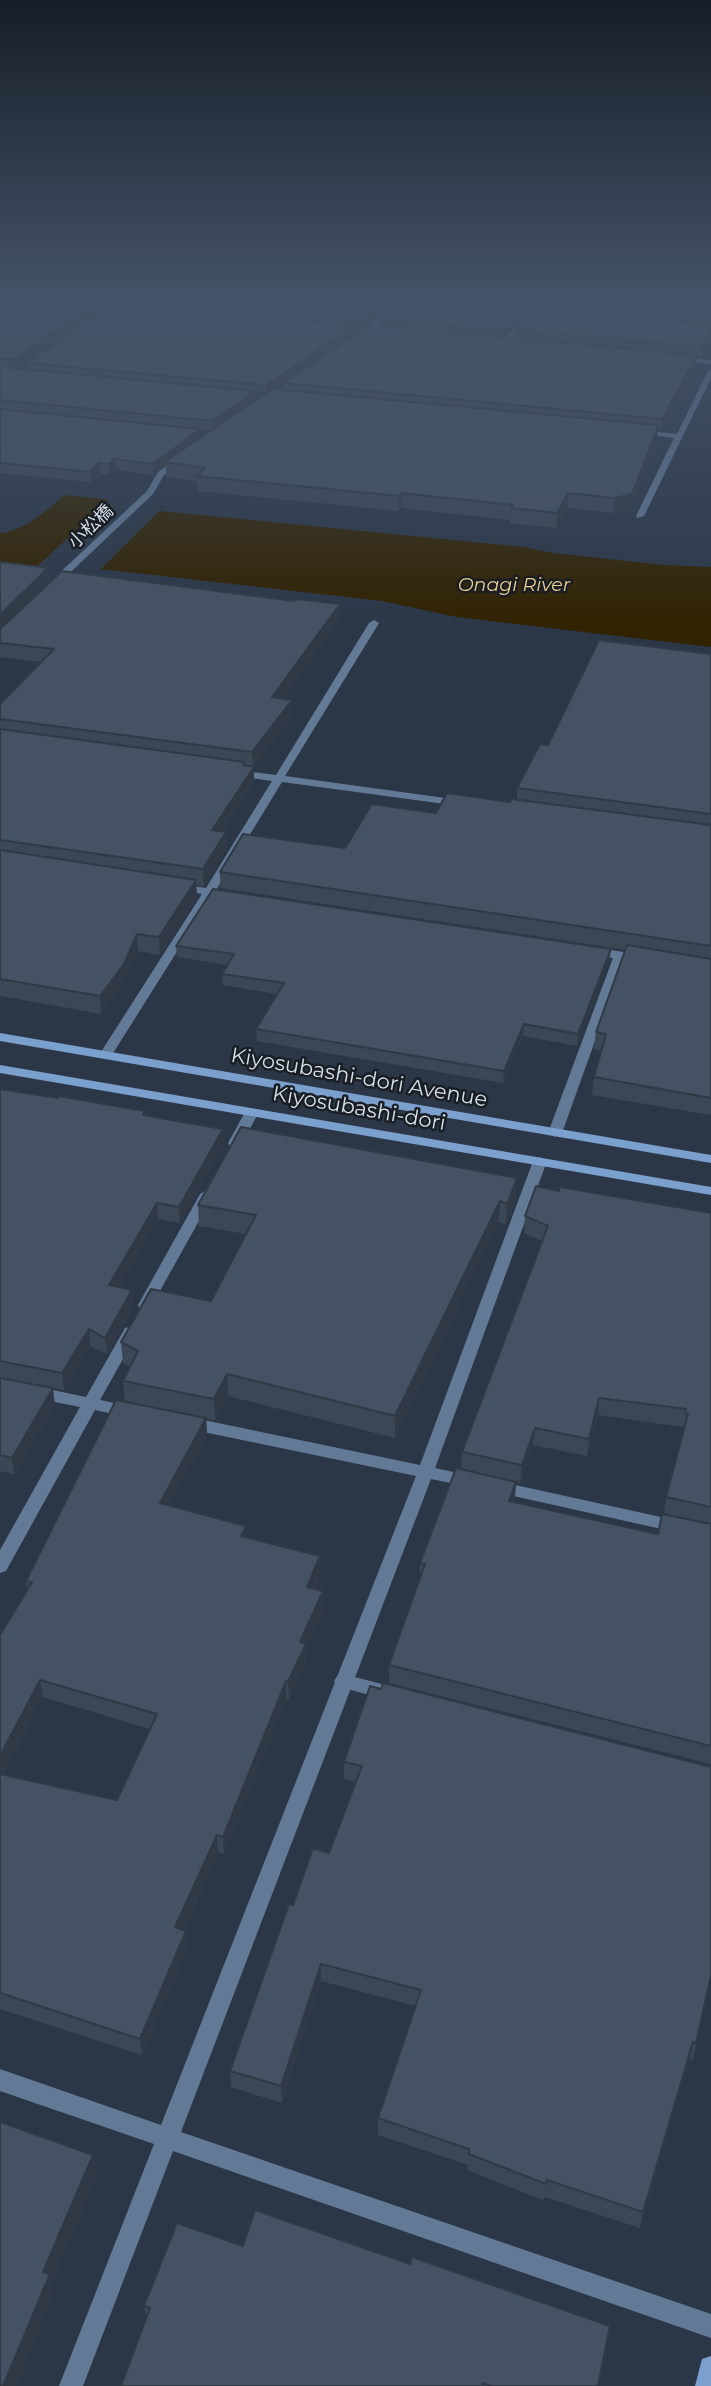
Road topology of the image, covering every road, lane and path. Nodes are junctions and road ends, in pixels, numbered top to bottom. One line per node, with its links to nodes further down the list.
1 (692, 409): 3 (street)
2 (624, 431): 3 (street)
3 (678, 436): 5 (street)
4 (182, 459): 6 (street, 小松橋)
5 (640, 516)
6 (44, 594)
7 (374, 623): 9 (street)
8 (226, 771): 9 (street)
9 (279, 779): 10 (street); 12 (street)
10 (468, 804)
11 (160, 885): 12 (street)
12 (209, 892): 13 (street); 18 (street)
13 (236, 896)
14 (579, 949): 15 (street)
15 (620, 955): 16 (street); 21 (street)
16 (659, 961)
17 (0, 1037): 18 (main road, Kiyosubashi-dori Avenue)
18 (105, 1055): 21 (main road, Kiyosubashi-dori Avenue)
19 (0, 1069): 20 (main road, Kiyosubashi-dori)
20 (252, 1112): 23 (main road, Kiyosubashi-dori); 26 (street)
21 (555, 1133): 22 (main road, Kiyosubashi-dori Avenue)
22 (711, 1159)
23 (540, 1161): 24 (main road, Kiyosubashi-dori); 29 (street)
24 (711, 1192)
25 (0, 1385): 26 (street)
26 (90, 1404): 27 (street); 31 (street)
27 (144, 1415)
28 (171, 1420): 29 (street)
29 (426, 1471): 30 (street); 32 (street)
30 (711, 1534)
31 (0, 1566)
32 (343, 1681): 33 (street); 35 (street)
33 (408, 1698)
34 (0, 2080): 35 (street)
35 (166, 2137): 36 (street); 38 (street)
36 (711, 2326)
37 (711, 2368): 39 (main road)
38 (71, 2386)
39 (707, 2386)

